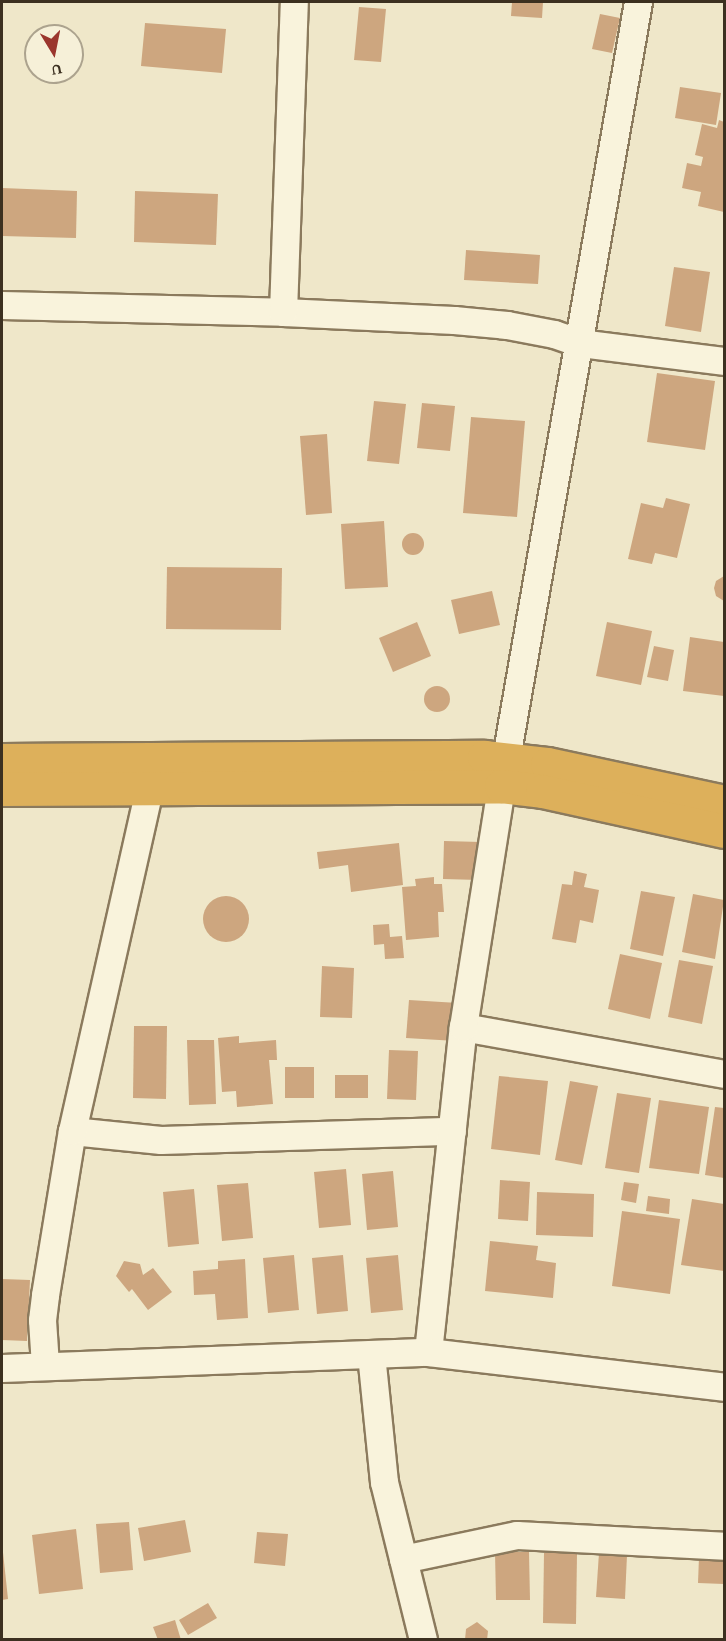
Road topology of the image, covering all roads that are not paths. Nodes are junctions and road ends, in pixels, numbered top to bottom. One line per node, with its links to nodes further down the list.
1 (294, 2): 4 (street)
2 (638, 2): 5 (street)
3 (2, 305): 4 (street)
4 (283, 312): 5 (street)
5 (580, 343): 6 (street); 8 (street)
6 (724, 362)
7 (2, 760): 8 (highway)
8 (504, 772): 9 (highway); 11 (highway); 12 (highway); 13 (street)
9 (149, 788): 10 (highway); 15 (street)
10 (2, 789)
11 (724, 802)
12 (724, 831)
13 (463, 1027): 14 (street); 16 (street)
14 (724, 1074)
15 (72, 1131): 16 (street); 19 (street)
16 (452, 1131): 17 (street)
17 (428, 1352): 18 (street); 21 (street)
18 (371, 1354): 19 (street); 23 (street)
19 (45, 1365): 20 (street)
20 (2, 1368)
21 (724, 1387)
22 (724, 1546): 23 (street)
23 (403, 1559): 24 (street)
24 (423, 1640)

